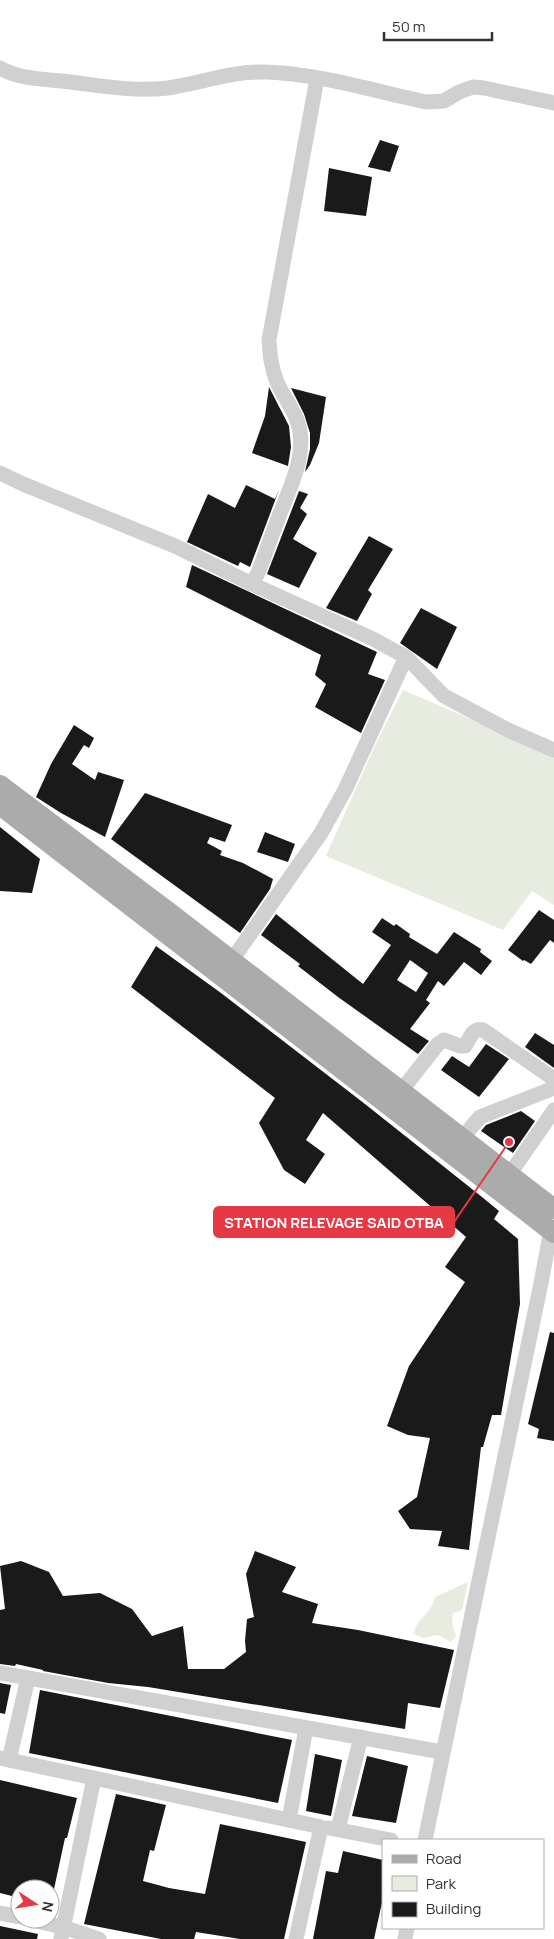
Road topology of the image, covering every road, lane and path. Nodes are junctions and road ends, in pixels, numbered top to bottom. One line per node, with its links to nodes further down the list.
1 (0, 68): 2 (street)
2 (317, 79): 3 (street); 5 (street)
3 (554, 103)
4 (0, 473): 5 (street)
5 (252, 584): 6 (street)
6 (406, 657): 7 (street); 10 (street)
7 (554, 750)
8 (0, 785): 10 (main road)
9 (0, 805): 18 (main road)
10 (232, 960): 13 (main road)
11 (554, 1079): 13 (street)
12 (554, 1088): 15 (street)
13 (401, 1091): 15 (main road)
14 (554, 1110): 16 (street)
15 (462, 1138): 16 (main road)
16 (509, 1175): 17 (main road)
17 (554, 1209)
18 (552, 1232): 23 (street)
19 (0, 1673): 20 (street)
20 (28, 1678): 21 (street); 24 (street)
21 (306, 1728): 22 (street); 26 (street)
22 (360, 1737): 23 (street); 28 (street)
23 (442, 1752): 30 (street)
24 (5, 1759): 25 (street)
25 (94, 1778): 26 (street); 31 (street)
26 (289, 1820): 27 (street)
27 (321, 1826): 28 (street); 33 (street)
28 (338, 1829): 29 (street)
29 (386, 1839)
30 (425, 1839)
31 (62, 1933): 32 (street)
32 (99, 1939)
33 (296, 1939)

